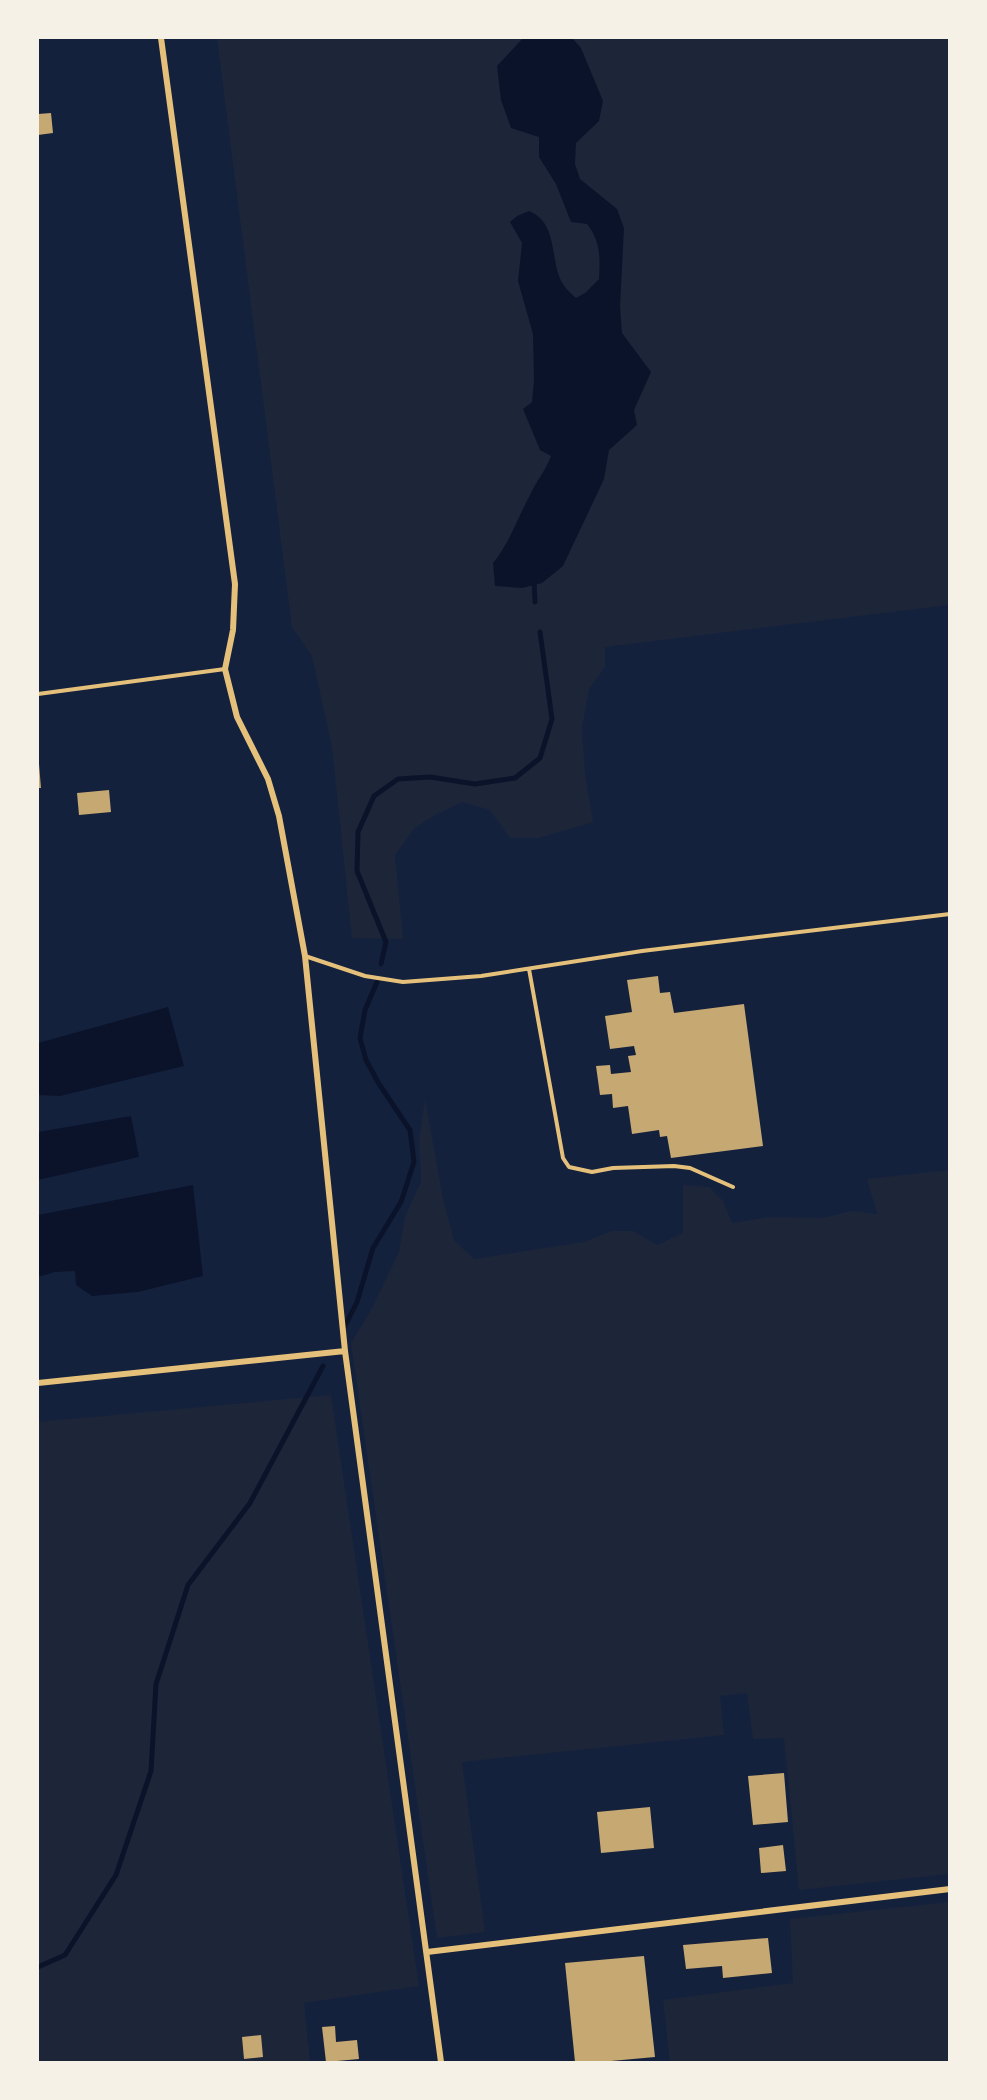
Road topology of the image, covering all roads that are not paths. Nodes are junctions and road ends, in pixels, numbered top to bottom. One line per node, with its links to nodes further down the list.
1 (161, 38): 2 (street)
2 (225, 669): 3 (lane); 5 (street)
3 (38, 694)
4 (950, 914): 6 (lane)
5 (304, 956): 6 (lane); 8 (street)
6 (529, 969): 7 (lane)
7 (733, 1187)
8 (345, 1351): 9 (street); 11 (street)
9 (38, 1383)
10 (950, 1889): 11 (street)
11 (427, 1952): 12 (street)
12 (441, 2062)

